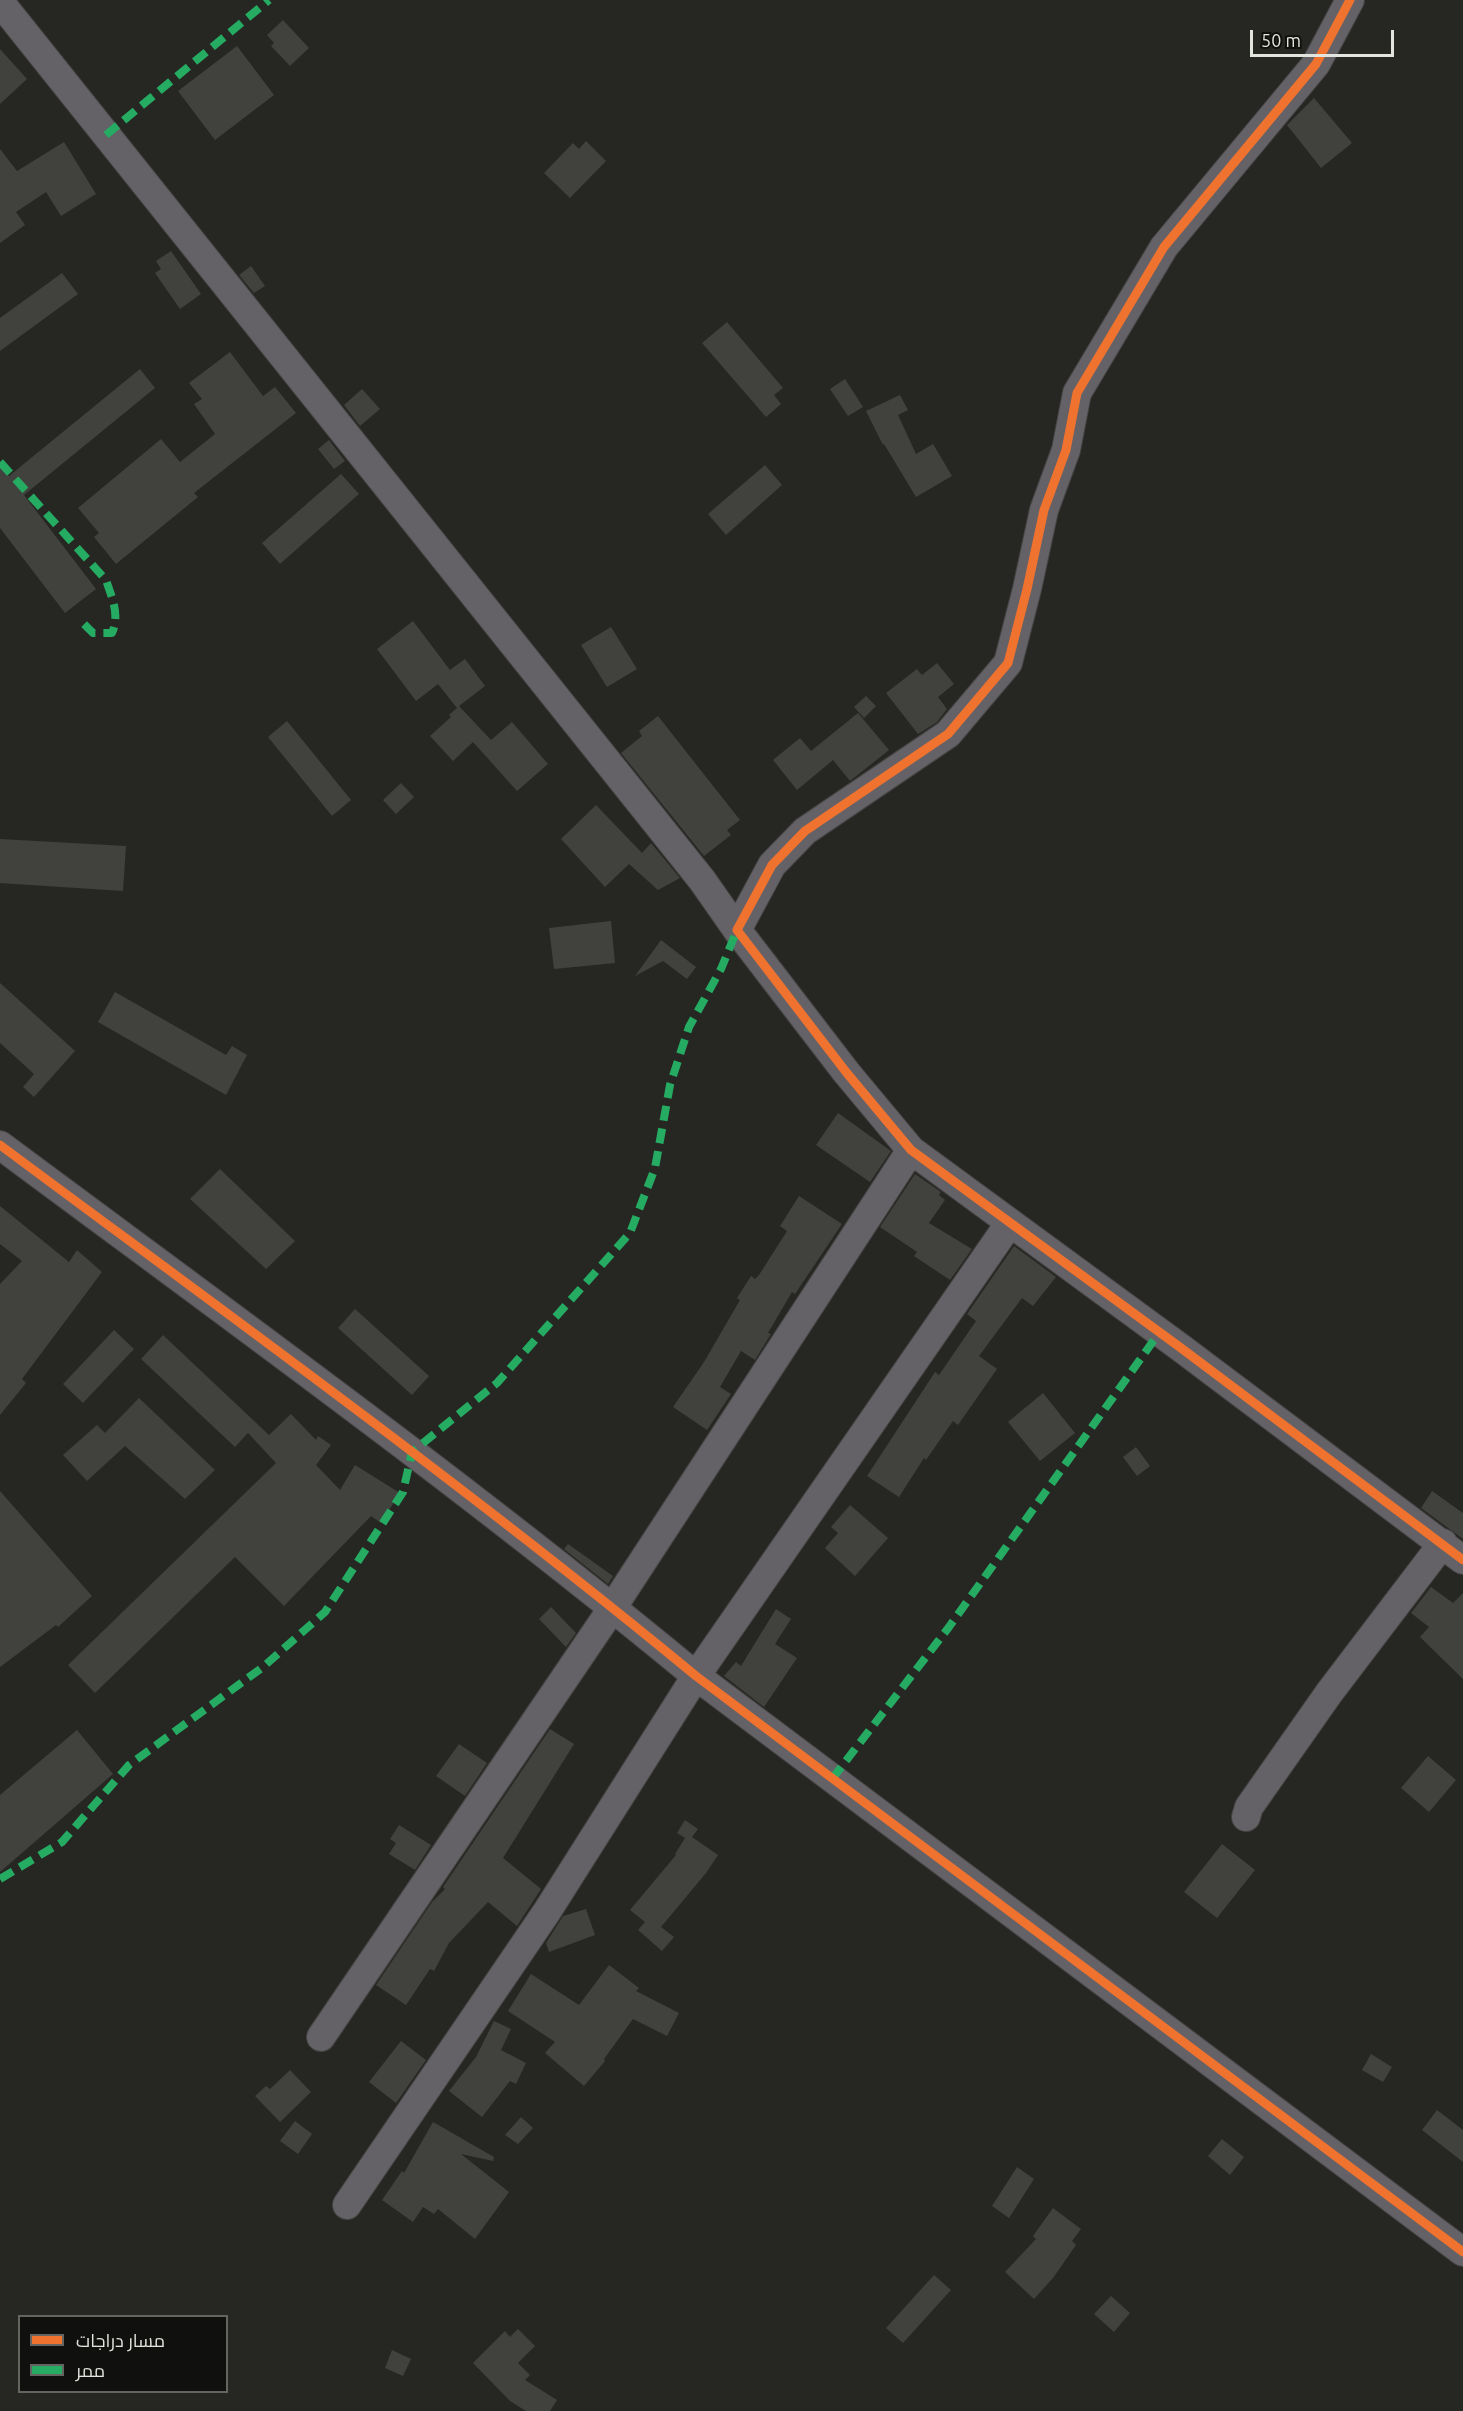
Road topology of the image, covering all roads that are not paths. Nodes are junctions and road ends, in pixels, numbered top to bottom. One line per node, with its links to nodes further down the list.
1 (1350, 0): 3 (street)
2 (0, 2): 3 (street)
3 (737, 930): 5 (street)
4 (0, 1145): 8 (street)
5 (910, 1150): 6 (street); 8 (street)
6 (1009, 1224): 7 (street); 9 (street)
7 (1453, 1552): 10 (street)
8 (613, 1607): 9 (street); 11 (street)
9 (696, 1676): 12 (street); 13 (street)
10 (1246, 1817)
11 (321, 2037)
12 (347, 2205)
13 (1463, 2252)

